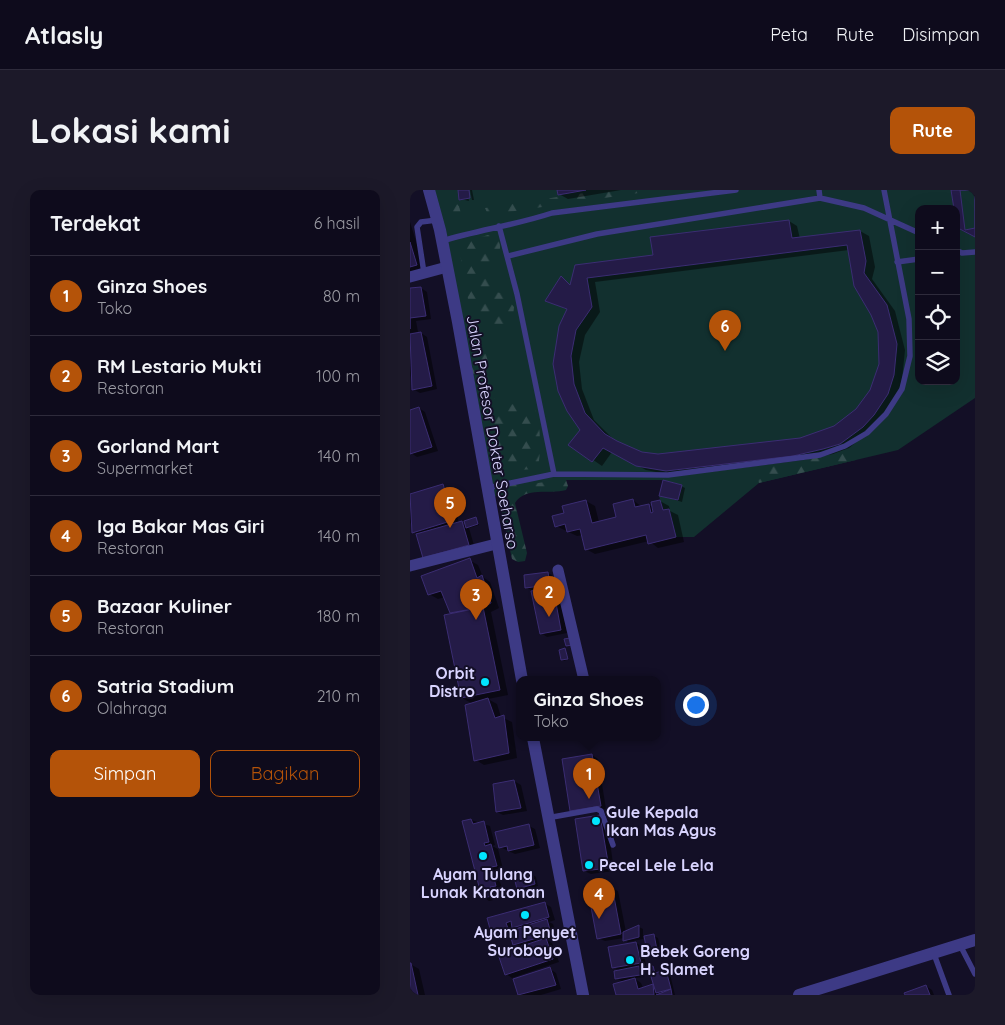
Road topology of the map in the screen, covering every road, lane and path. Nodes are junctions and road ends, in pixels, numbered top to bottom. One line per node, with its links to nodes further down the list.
1 (429, 190): 7 (street, Jalan Profesor Dokter Soeharso)
2 (736, 190): 8 (lane)
3 (819, 190): 5 (lane)
4 (884, 190): 6 (lane)
5 (820, 198): 6 (lane); 13 (lane)
6 (888, 219): 9 (lane); 15 (lane)
7 (438, 220): 10 (street, Jalan Profesor Dokter Soeharso); 17 (lane)
8 (499, 226): 10 (lane); 13 (lane)
9 (915, 231)
10 (442, 241): 16 (street, Jalan Profesor Dokter Soeharso)
11 (960, 252): 12 (lane)
12 (975, 252)
13 (508, 256): 19 (lane)
14 (915, 260): 15 (lane)
15 (897, 262): 19 (lane)
16 (447, 267): 17 (street); 20 (street, Jalan Profesor Dokter Soeharso)
17 (424, 273): 18 (street)
18 (410, 277)
19 (554, 474): 20 (lane)
20 (487, 488): 21 (street, Jalan Profesor Dokter Soeharso)
21 (496, 544): 22 (street); 24 (street, Jalan Profesor Dokter Soeharso)
22 (411, 562)
23 (558, 570): 25 (street)
24 (521, 676)
25 (583, 676)
26 (534, 741): 27 (street)
27 (547, 818): 28 (lane); 34 (street)
28 (612, 845)
29 (975, 940): 30 (street)
30 (960, 945): 31 (street); 32 (lane)
31 (934, 954): 33 (street); 36 (lane)
32 (975, 974)
33 (815, 993): 35 (street)
34 (583, 995)
35 (799, 995)
36 (948, 995)

